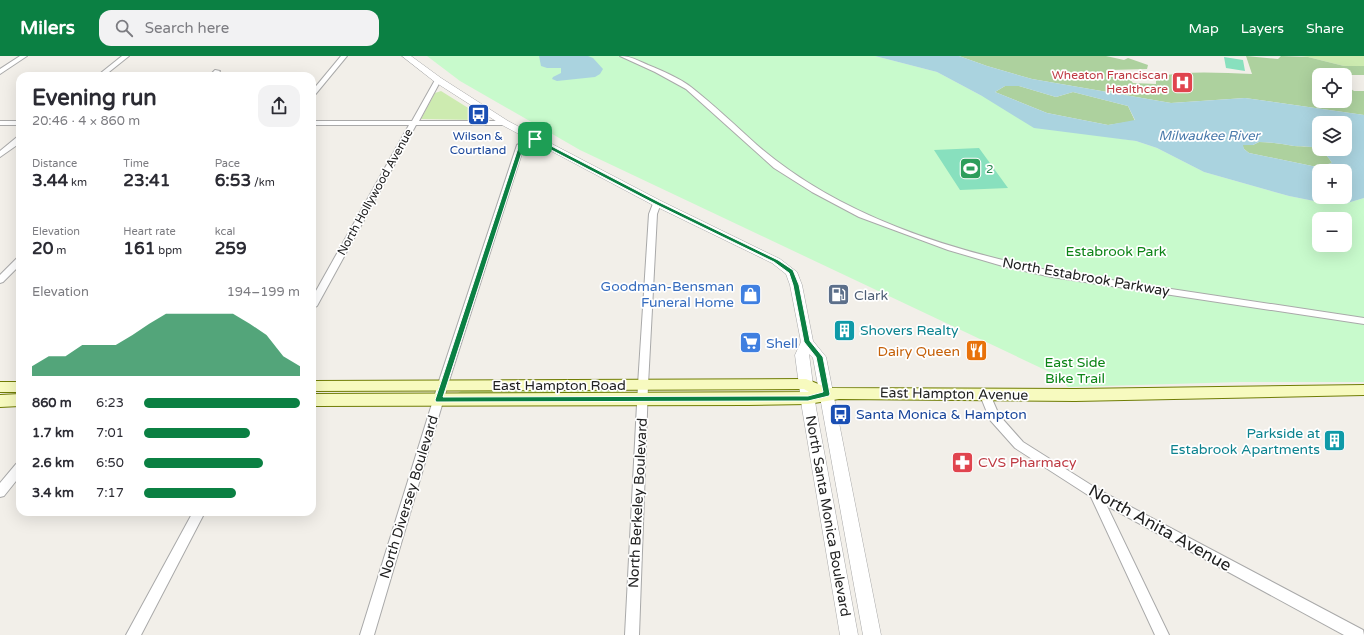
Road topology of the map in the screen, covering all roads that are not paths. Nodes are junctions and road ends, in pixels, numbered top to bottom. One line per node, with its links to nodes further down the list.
1 (24, 56): 6 (street)
2 (126, 56): 7 (street)
3 (344, 56): 9 (street)
4 (406, 56): 8 (street)
5 (623, 56): 22 (street, North Estabrook Parkway)
6 (0, 72)
7 (105, 72)
8 (438, 80): 13 (street, North Hollywood Avenue); 14 (street)
9 (316, 90)
10 (0, 123): 11 (street)
11 (16, 123)
12 (316, 123): 13 (street)
13 (413, 123): 14 (street); 21 (street, North Hollywood Avenue)
14 (504, 123): 15 (street)
15 (535, 139): 18 (street); 26 (street, North Diversey Boulevard)
16 (16, 142): 17 (street)
17 (0, 155)
18 (657, 203): 23 (street); 30 (street, North Berkeley Boulevard)
19 (16, 264): 20 (street)
20 (0, 280)
21 (316, 299)
22 (1364, 321)
23 (807, 342): 29 (street, North Santa Monica Boulevard); 31 (street, North Santa Monica Boulevard)
24 (16, 386): 27 (main road)
25 (316, 386): 26 (main road, East Hampton Road)
26 (443, 386): 30 (main road, East Hampton Road); 35 (street, North Diversey Boulevard)
27 (0, 387)
28 (1364, 390): 32 (main road, East Hampton Avenue)
29 (807, 391): 30 (main road, East Hampton Road); 31 (main road, East Hampton Avenue); 44 (street, North Santa Monica Boulevard)
30 (643, 393): 35 (main road, East Hampton Road); 43 (street, North Berkeley Boulevard)
31 (826, 394): 32 (main road, East Hampton Avenue); 45 (street, North Santa Monica Boulevard)
32 (985, 395): 39 (street, North Anita Avenue)
33 (16, 400): 36 (main road)
34 (316, 400): 35 (main road, East Hampton Road)
35 (438, 400): 42 (street, North Diversey Boulevard)
36 (0, 401)
37 (16, 472): 38 (street)
38 (0, 492)
39 (1095, 494): 46 (street); 47 (street, North Anita Avenue)
40 (198, 516): 41 (street)
41 (133, 635)
42 (366, 635)
43 (632, 635)
44 (849, 635)
45 (872, 635)
46 (1162, 635)
47 (1358, 635)

